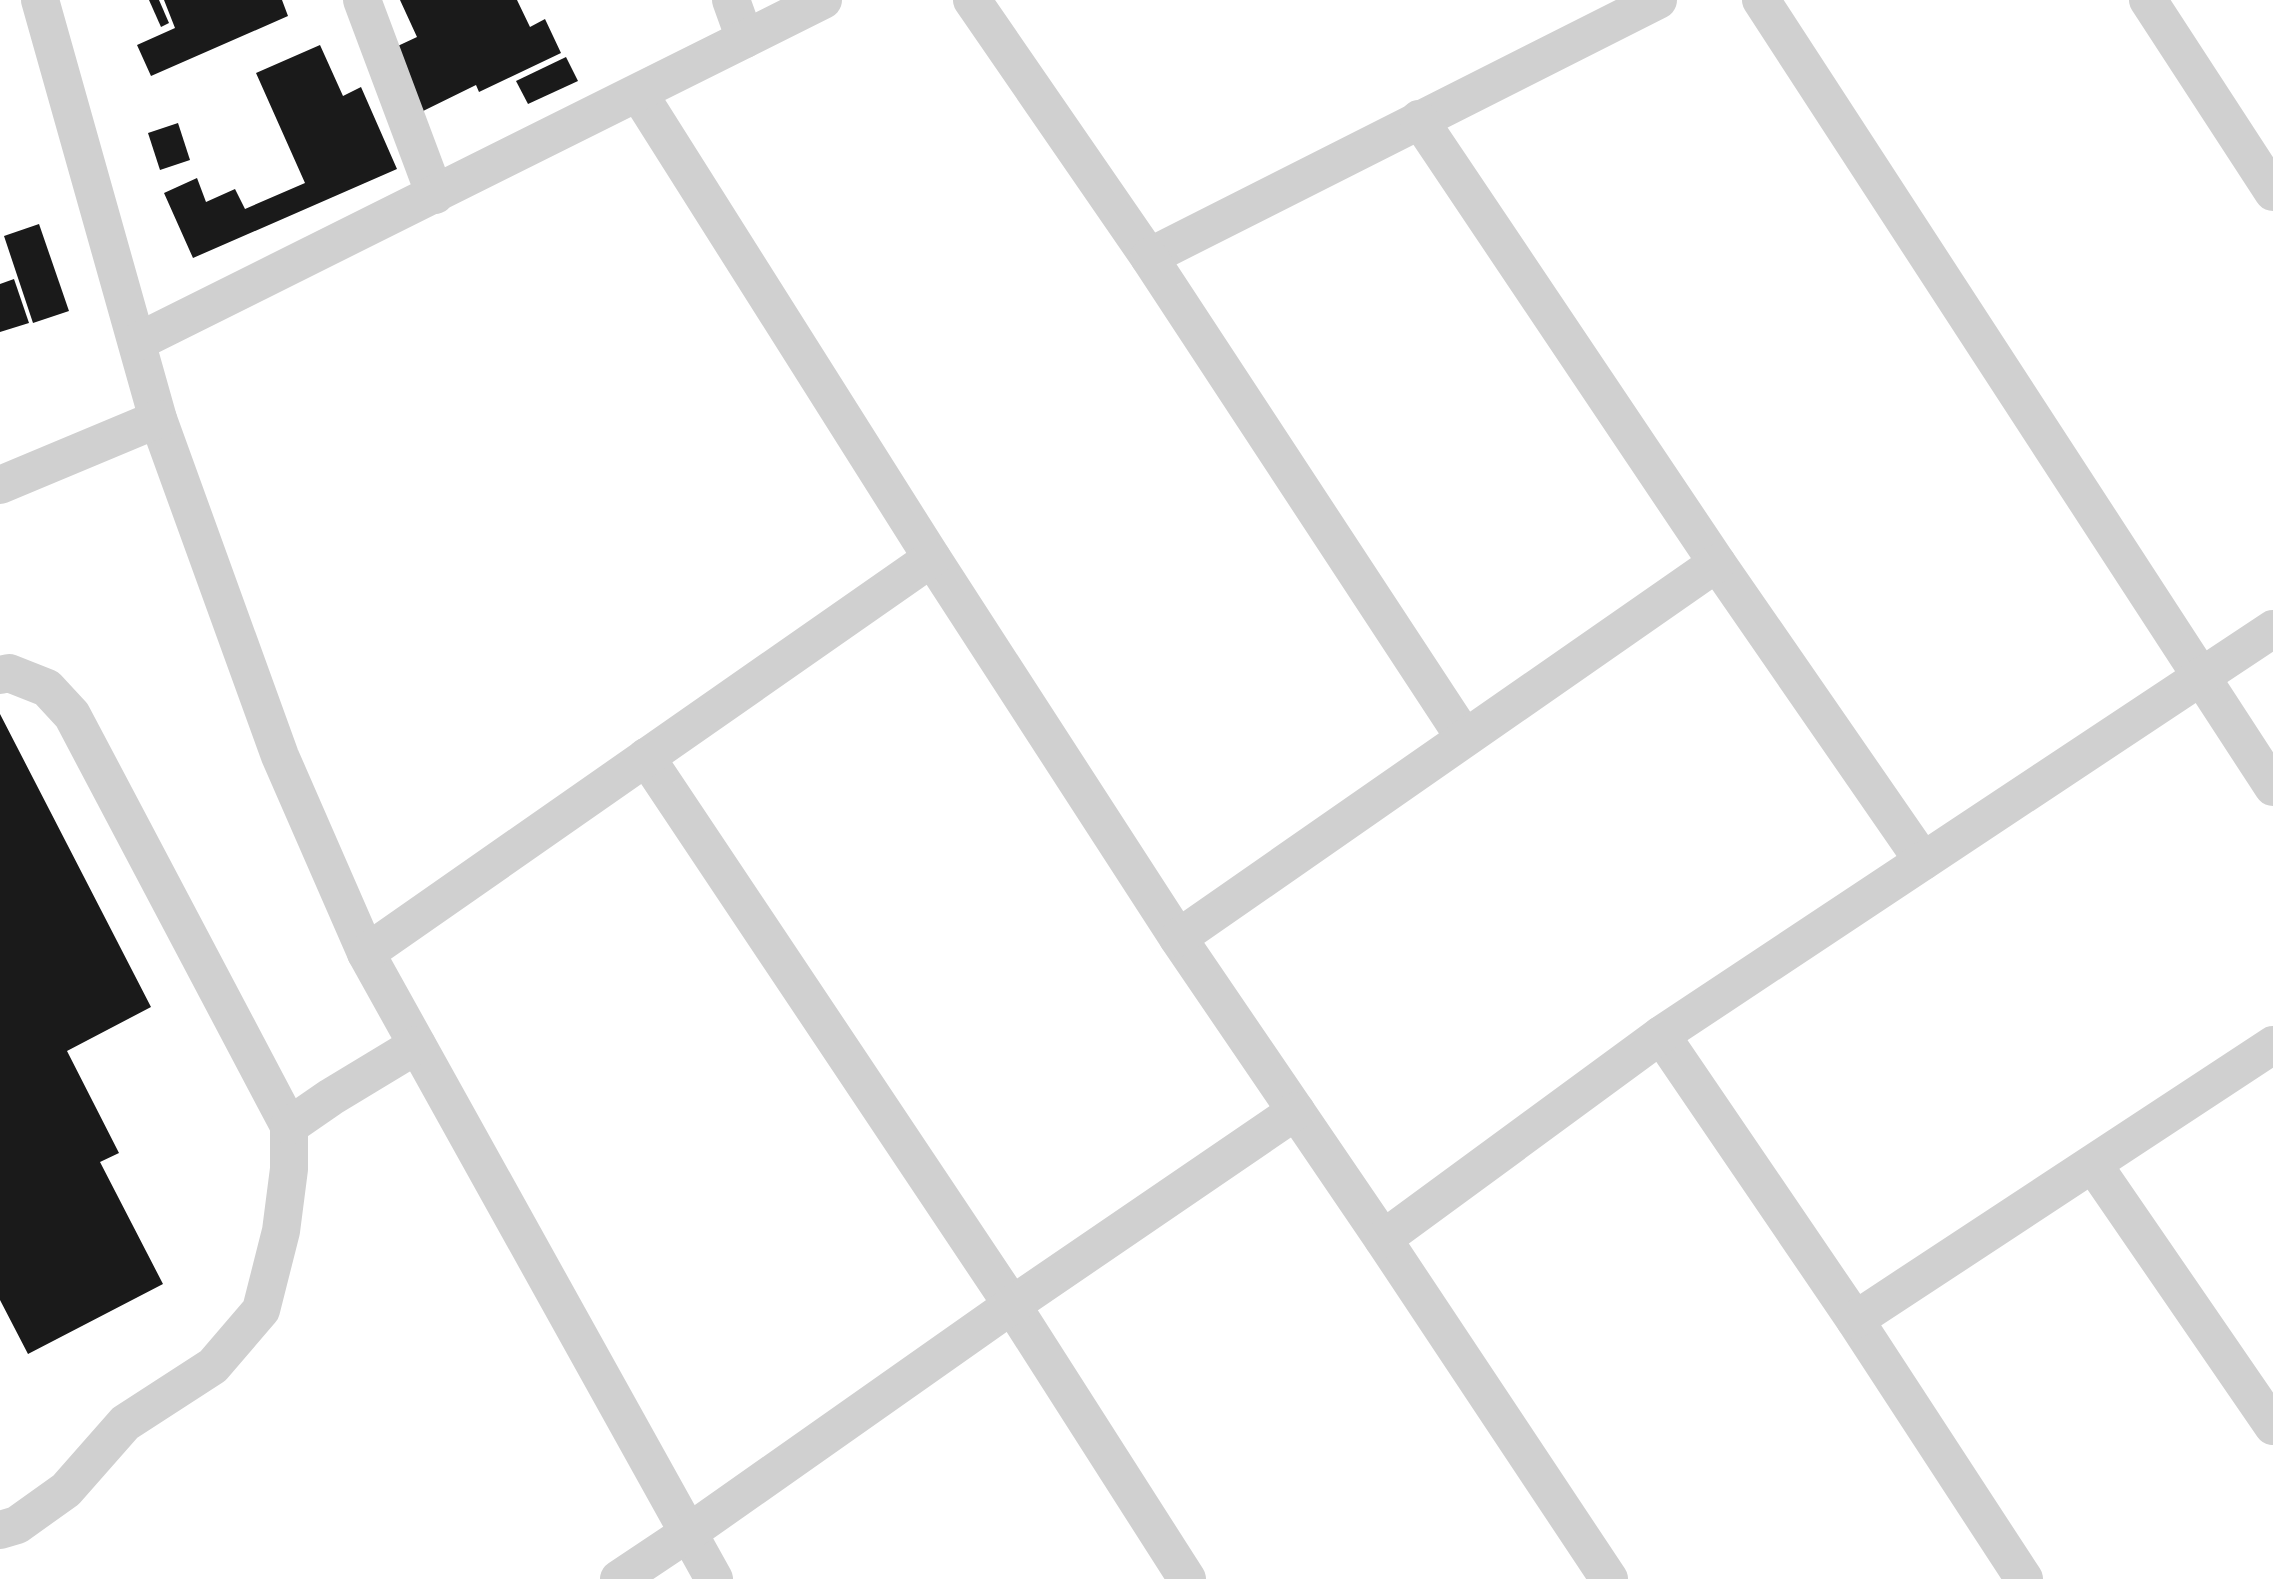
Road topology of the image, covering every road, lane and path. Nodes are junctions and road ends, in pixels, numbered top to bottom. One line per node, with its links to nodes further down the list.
1 (40, 0): 15 (street)
2 (362, 0): 13 (street)
3 (731, 0): 9 (street)
4 (823, 0): 9 (street)
5 (972, 0): 14 (street)
6 (1658, 0): 11 (street)
7 (1761, 0): 22 (street)
8 (2148, 0): 12 (street)
9 (746, 39): 10 (street)
10 (639, 94): 13 (street); 18 (street)
11 (1419, 119): 14 (street); 19 (street)
12 (2273, 191)
13 (435, 195): 15 (street)
14 (1149, 257): 23 (street)
15 (137, 342): 16 (street)
16 (158, 419): 17 (street); 28 (street)
17 (0, 485)
18 (932, 558): 24 (street); 27 (street)
19 (1717, 563): 23 (street); 26 (street)
20 (2273, 629): 22 (street)
21 (0, 675): 33 (street)
22 (2203, 677): 25 (street); 26 (street)
23 (1464, 737): 27 (street)
24 (646, 757): 28 (street); 36 (street)
25 (2273, 787)
26 (1923, 861): 29 (street)
27 (1178, 939): 32 (street)
28 (366, 953): 30 (street)
29 (1661, 1035): 35 (street); 37 (street)
30 (417, 1045): 33 (street); 40 (street)
31 (2273, 1045): 34 (street)
32 (1296, 1111): 35 (street); 36 (street)
33 (289, 1126): 39 (street)
34 (2093, 1164): 37 (street); 38 (street)
35 (1383, 1238): 44 (street)
36 (1012, 1305): 40 (street); 43 (street)
37 (1855, 1320): 45 (street)
38 (2273, 1426)
39 (0, 1530)
40 (688, 1533): 41 (street); 42 (street)
41 (619, 1579)
42 (714, 1579)
43 (1187, 1579)
44 (1609, 1579)
45 (2024, 1579)

